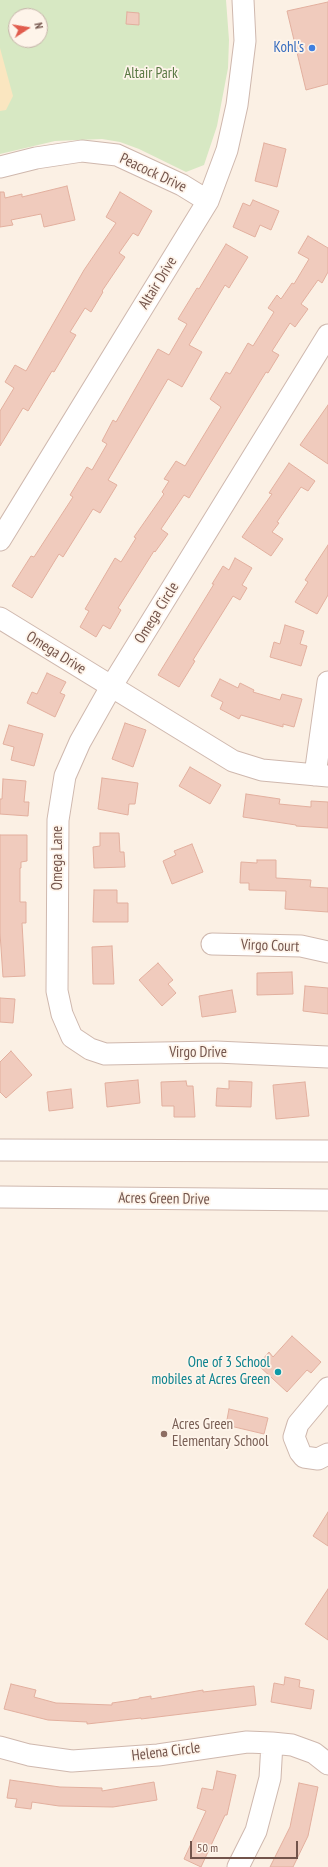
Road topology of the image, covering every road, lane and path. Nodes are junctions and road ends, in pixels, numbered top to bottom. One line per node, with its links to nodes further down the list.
1 (243, 0): 3 (street, Altair Drive)
2 (0, 167): 3 (street, Peacock Drive)
3 (208, 201): 5 (street, Altair Drive)
4 (328, 335): 8 (street, Omega Circle)
5 (0, 540)
6 (0, 618): 8 (street, Omega Drive)
7 (328, 682): 9 (street)
8 (111, 687): 9 (street); 12 (street, Omega Lane)
9 (322, 775)
10 (212, 944): 11 (street, Virgo Court)
11 (328, 952)
12 (72, 1037): 13 (street, Virgo Drive)
13 (328, 1057)
14 (0, 1150): 15 (street)
15 (328, 1151)
16 (0, 1196): 17 (street, Acres Green Drive)
17 (328, 1200)
18 (328, 1388): 19 (street)
19 (328, 1454)
20 (272, 1743): 21 (street, Helena Circle); 22 (street, Helena Circle); 23 (street)
21 (0, 1747)
22 (328, 1764)
23 (238, 1867)

